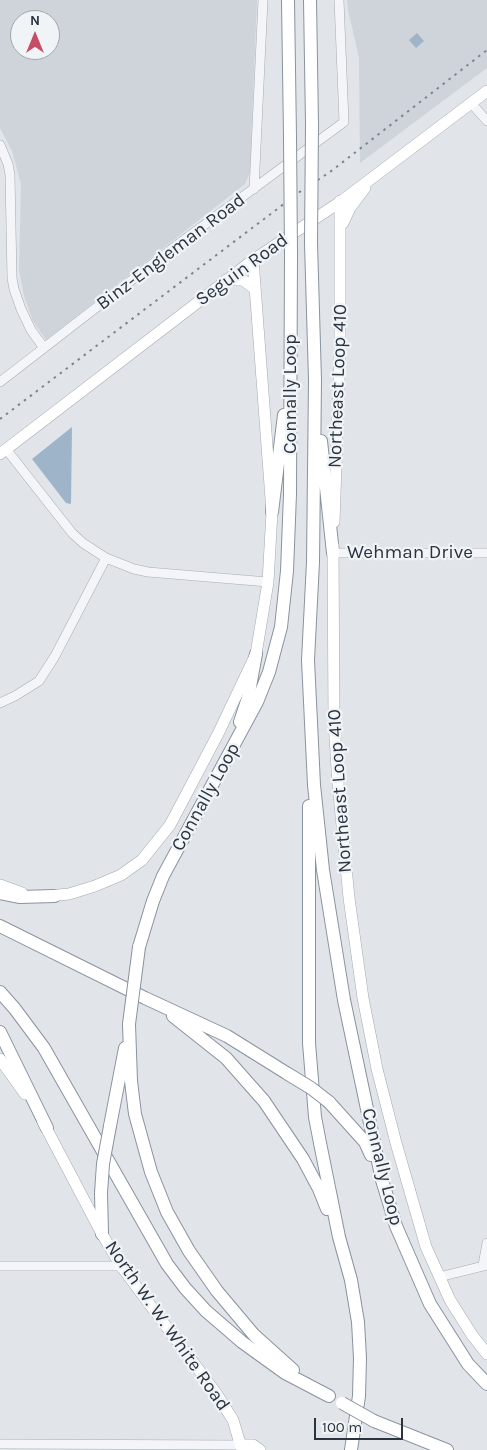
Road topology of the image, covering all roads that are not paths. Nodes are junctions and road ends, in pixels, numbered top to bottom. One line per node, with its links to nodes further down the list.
1 (263, 0): 10 (street)
2 (288, 0): 17 (highway, Connally Loop, bridge)
3 (310, 0): 18 (highway, Connally Loop, bridge)
4 (339, 0): 10 (street, Binz-Engleman Road)
5 (487, 91): 6 (main road, Seguin Road)
6 (471, 103): 7 (street); 9 (main road, Seguin Road)
7 (487, 120)
8 (0, 146): 16 (street)
9 (372, 178): 11 (main road, Seguin Road); 12 (main road)
10 (254, 190): 16 (street, Binz-Engleman Road)
11 (340, 201): 12 (main road, Northeast Loop 410); 13 (main road, Seguin Road)
12 (341, 232): 22 (main road, Northeast Loop 410)
13 (253, 260): 14 (main road, Seguin Road); 15 (main road)
14 (226, 280): 15 (main road); 20 (main road, Seguin Road)
15 (255, 289): 21 (main road)
16 (44, 348): 19 (street, Binz-Engleman Road)
17 (291, 353): 21 (highway); 29 (highway, Connally Loop)
18 (314, 380): 22 (highway); 27 (highway, Connally Loop)
19 (0, 382)
20 (3, 451): 24 (street)
21 (272, 512): 25 (main road)
22 (333, 553): 23 (street, Wehman Drive); 47 (main road, Northeast Loop 410)
23 (487, 553)
24 (106, 558): 25 (street); 28 (street)
25 (268, 582): 26 (main road)
26 (256, 654): 29 (highway); 32 (main road)
27 (308, 660): 40 (highway, Connally Loop); 42 (highway)
28 (0, 703)
29 (227, 760): 36 (highway, Connally Loop, bridge)
30 (0, 886): 32 (main road)
31 (0, 893): 32 (highway)
32 (55, 896)
33 (0, 926): 35 (highway)
34 (0, 992): 50 (highway)
35 (145, 998): 40 (highway, bridge); 42 (highway)
36 (129, 1024): 41 (highway, bridge); 50 (highway, Connally Loop)
37 (0, 1032): 39 (highway)
38 (0, 1059): 39 (main road)
39 (47, 1128): 41 (main road)
40 (382, 1180): 49 (highway, Connally Loop)
41 (102, 1234): 46 (main road, North W. W. White Road)
42 (339, 1236): 54 (highway)
43 (487, 1244): 44 (street)
44 (485, 1265): 47 (street)
45 (0, 1266): 46 (street)
46 (121, 1266): 52 (main road, North W. W. White Road)
47 (439, 1278): 48 (main road, Northeast Loop 410)
48 (487, 1354)
49 (487, 1384)
50 (329, 1396): 55 (highway, Connally Loop, bridge)
51 (0, 1444): 52 (street)
52 (242, 1447): 53 (main road)
53 (260, 1450)
54 (351, 1450)
55 (447, 1450)

